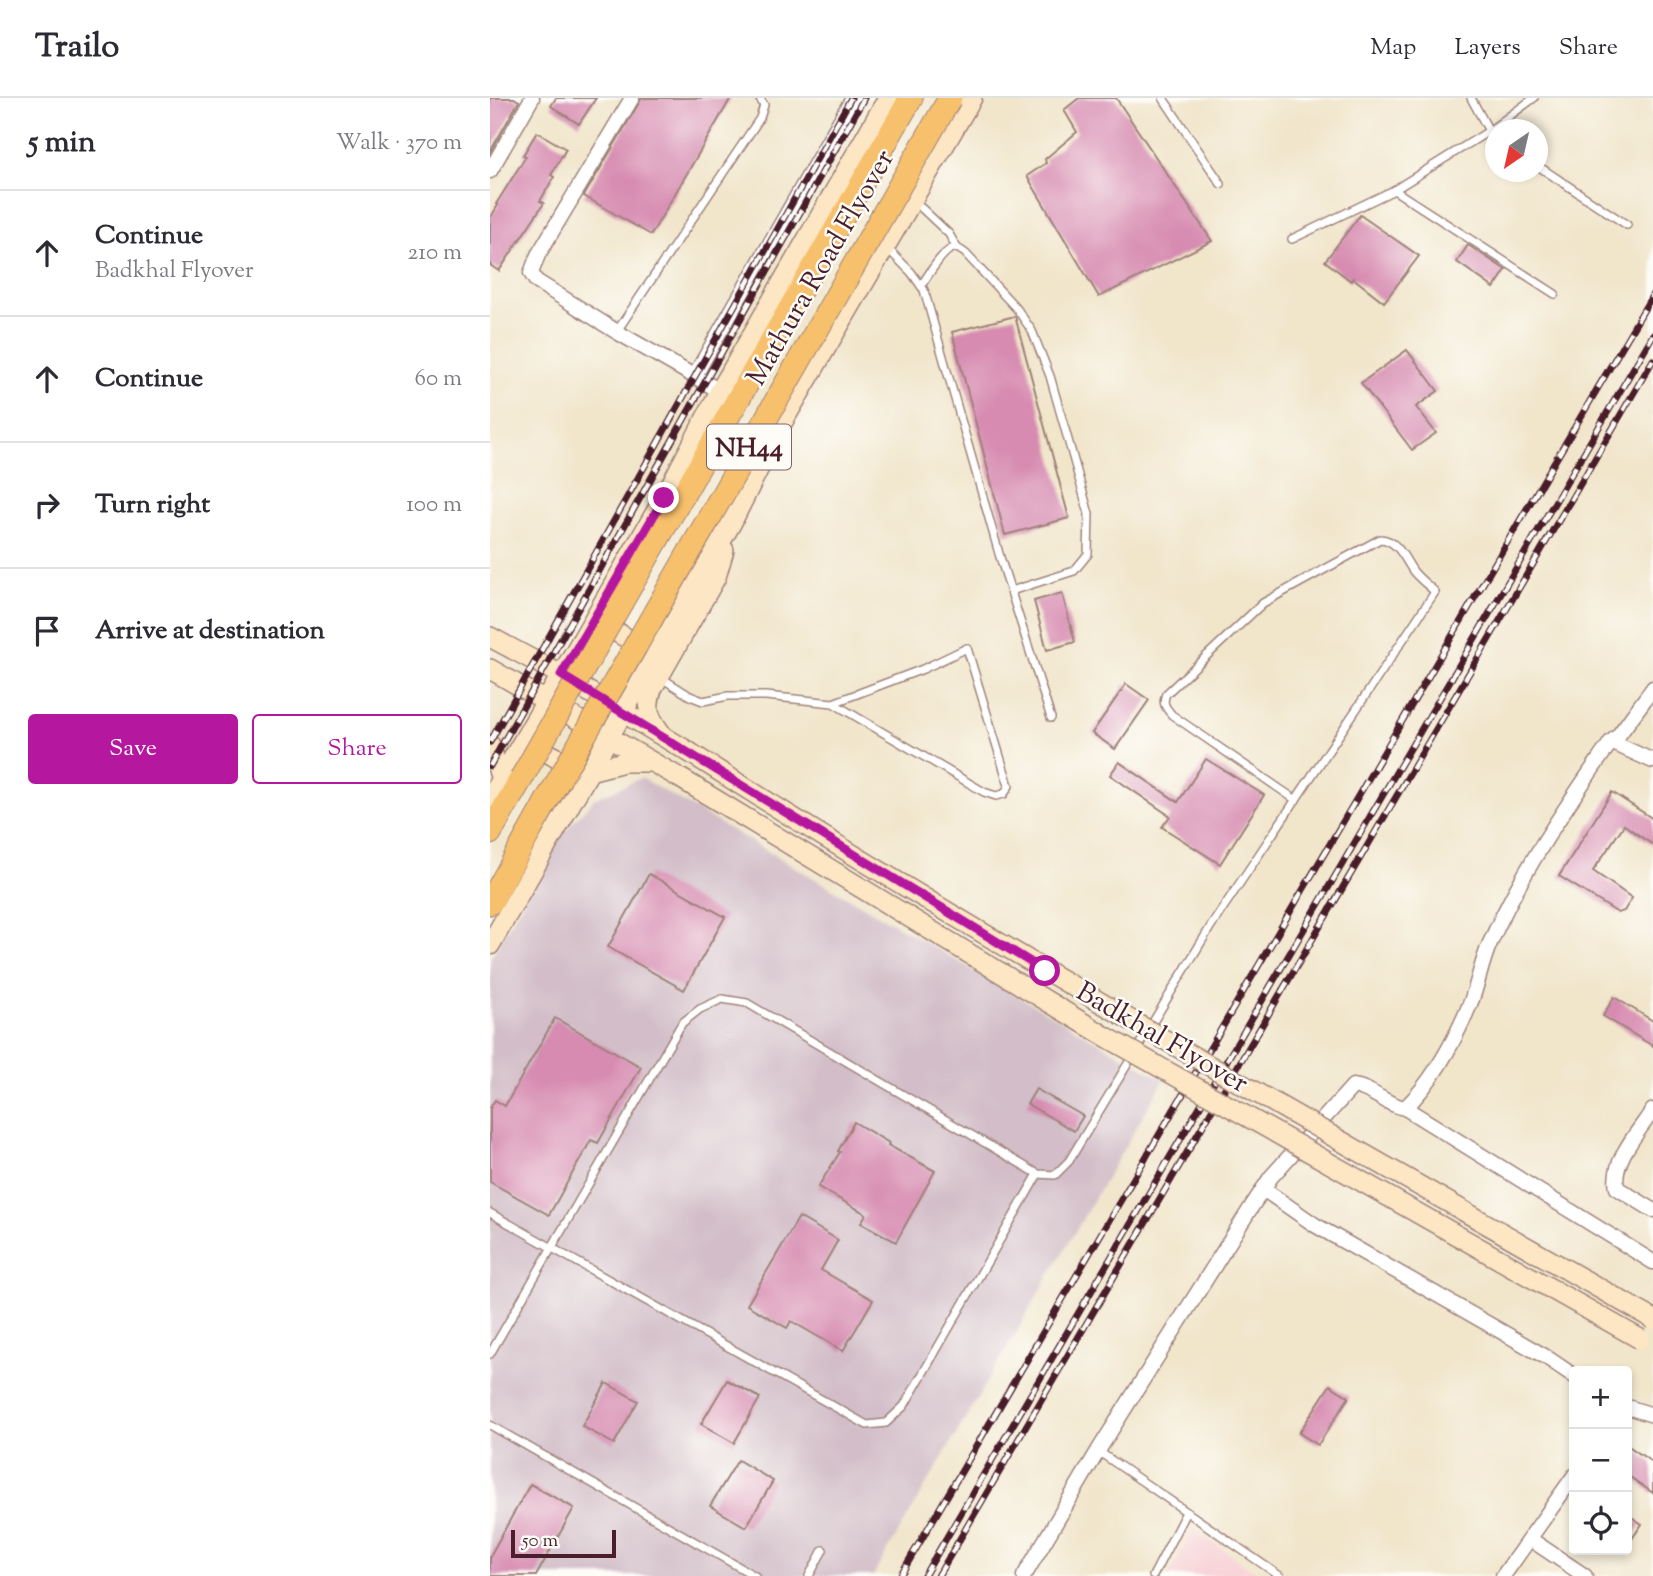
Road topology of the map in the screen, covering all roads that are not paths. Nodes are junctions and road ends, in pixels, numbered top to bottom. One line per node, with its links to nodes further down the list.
1 (532, 98): 15 (street)
2 (632, 98): 26 (street)
3 (758, 98): 26 (lane)
4 (853, 98): 27 (street)
5 (888, 98): 28 (main road)
6 (911, 98): 53 (highway, Mathura Road Flyover / NH44, bridge)
7 (950, 98): 54 (highway, Mathura Road Flyover / NH44, bridge)
8 (972, 98): 19 (main road)
9 (1163, 98): 17 (lane)
10 (1471, 98): 13 (lane)
11 (1534, 98): 12 (lane)
12 (1509, 119)
13 (1485, 121)
14 (1485, 137): 18 (lane)
15 (490, 171)
16 (1548, 173): 20 (lane)
17 (1221, 184)
18 (1394, 190): 21 (lane); 25 (lane)
19 (913, 199): 22 (main road); 23 (lane)
20 (1627, 225)
21 (1292, 239)
22 (886, 246): 24 (lane); 29 (main road)
23 (957, 248): 24 (lane); 30 (lane)
24 (921, 286): 30 (lane)
25 (1555, 294)
26 (617, 332): 27 (street)
27 (694, 377): 28 (street)
28 (720, 391): 31 (main road)
29 (732, 522): 32 (main road); 36 (main road)
30 (1011, 591): 41 (lane)
31 (601, 606): 32 (main road); 35 (main road)
32 (667, 636): 40 (main road)
33 (490, 637): 35 (main road, Badkhal Flyover)
34 (490, 669): 38 (main road, Badkhal Flyover)
35 (561, 675): 38 (main road); 40 (main road, Badkhal Flyover)
36 (659, 676): 39 (lane); 42 (main road)
37 (1653, 688): 44 (street)
38 (545, 702): 43 (main road, Badkhal Flyover); 46 (main road)
39 (833, 703): 39 (lane)
40 (623, 712): 42 (main road, Badkhal Flyover); 43 (main road)
41 (1051, 718)
42 (663, 736): 64 (main road, Badkhal Flyover, bridge)
43 (608, 737): 48 (main road, Badkhal Flyover); 49 (main road)
44 (1611, 741): 47 (street); 56 (street)
45 (490, 745): 50 (main road)
46 (517, 750): 49 (main road); 50 (main road)
47 (1653, 761)
48 (652, 762): 49 (main road); 65 (main road, Badkhal Flyover, bridge)
49 (585, 778): 55 (main road)
50 (501, 779): 51 (main road)
51 (490, 798)
52 (1296, 800): 52 (lane); 58 (lane)
53 (490, 833)
54 (490, 903)
55 (490, 945)
56 (1405, 1108): 59 (street); 63 (street)
57 (1653, 1110): 60 (street)
58 (1038, 1174): 62 (lane); 62 (lane)
59 (1263, 1189): 67 (street); 71 (street)
60 (1653, 1210)
61 (490, 1213): 62 (lane)
62 (551, 1247): 66 (lane)
63 (1653, 1262)
64 (1653, 1320)
65 (1647, 1342)
66 (490, 1354)
67 (1569, 1373)
68 (1632, 1409): 69 (street)
69 (1653, 1415)
70 (490, 1424): 76 (lane)
71 (1098, 1451): 73 (lane); 78 (street)
72 (1569, 1483): 74 (street)
73 (1186, 1512): 79 (lane); 80 (lane)
74 (1530, 1539): 81 (street); 82 (street)
75 (823, 1550): 77 (lane)
76 (755, 1576)
77 (809, 1576)
78 (1024, 1576)
79 (1153, 1576)
80 (1280, 1576)
81 (1503, 1576)
82 (1585, 1576)

